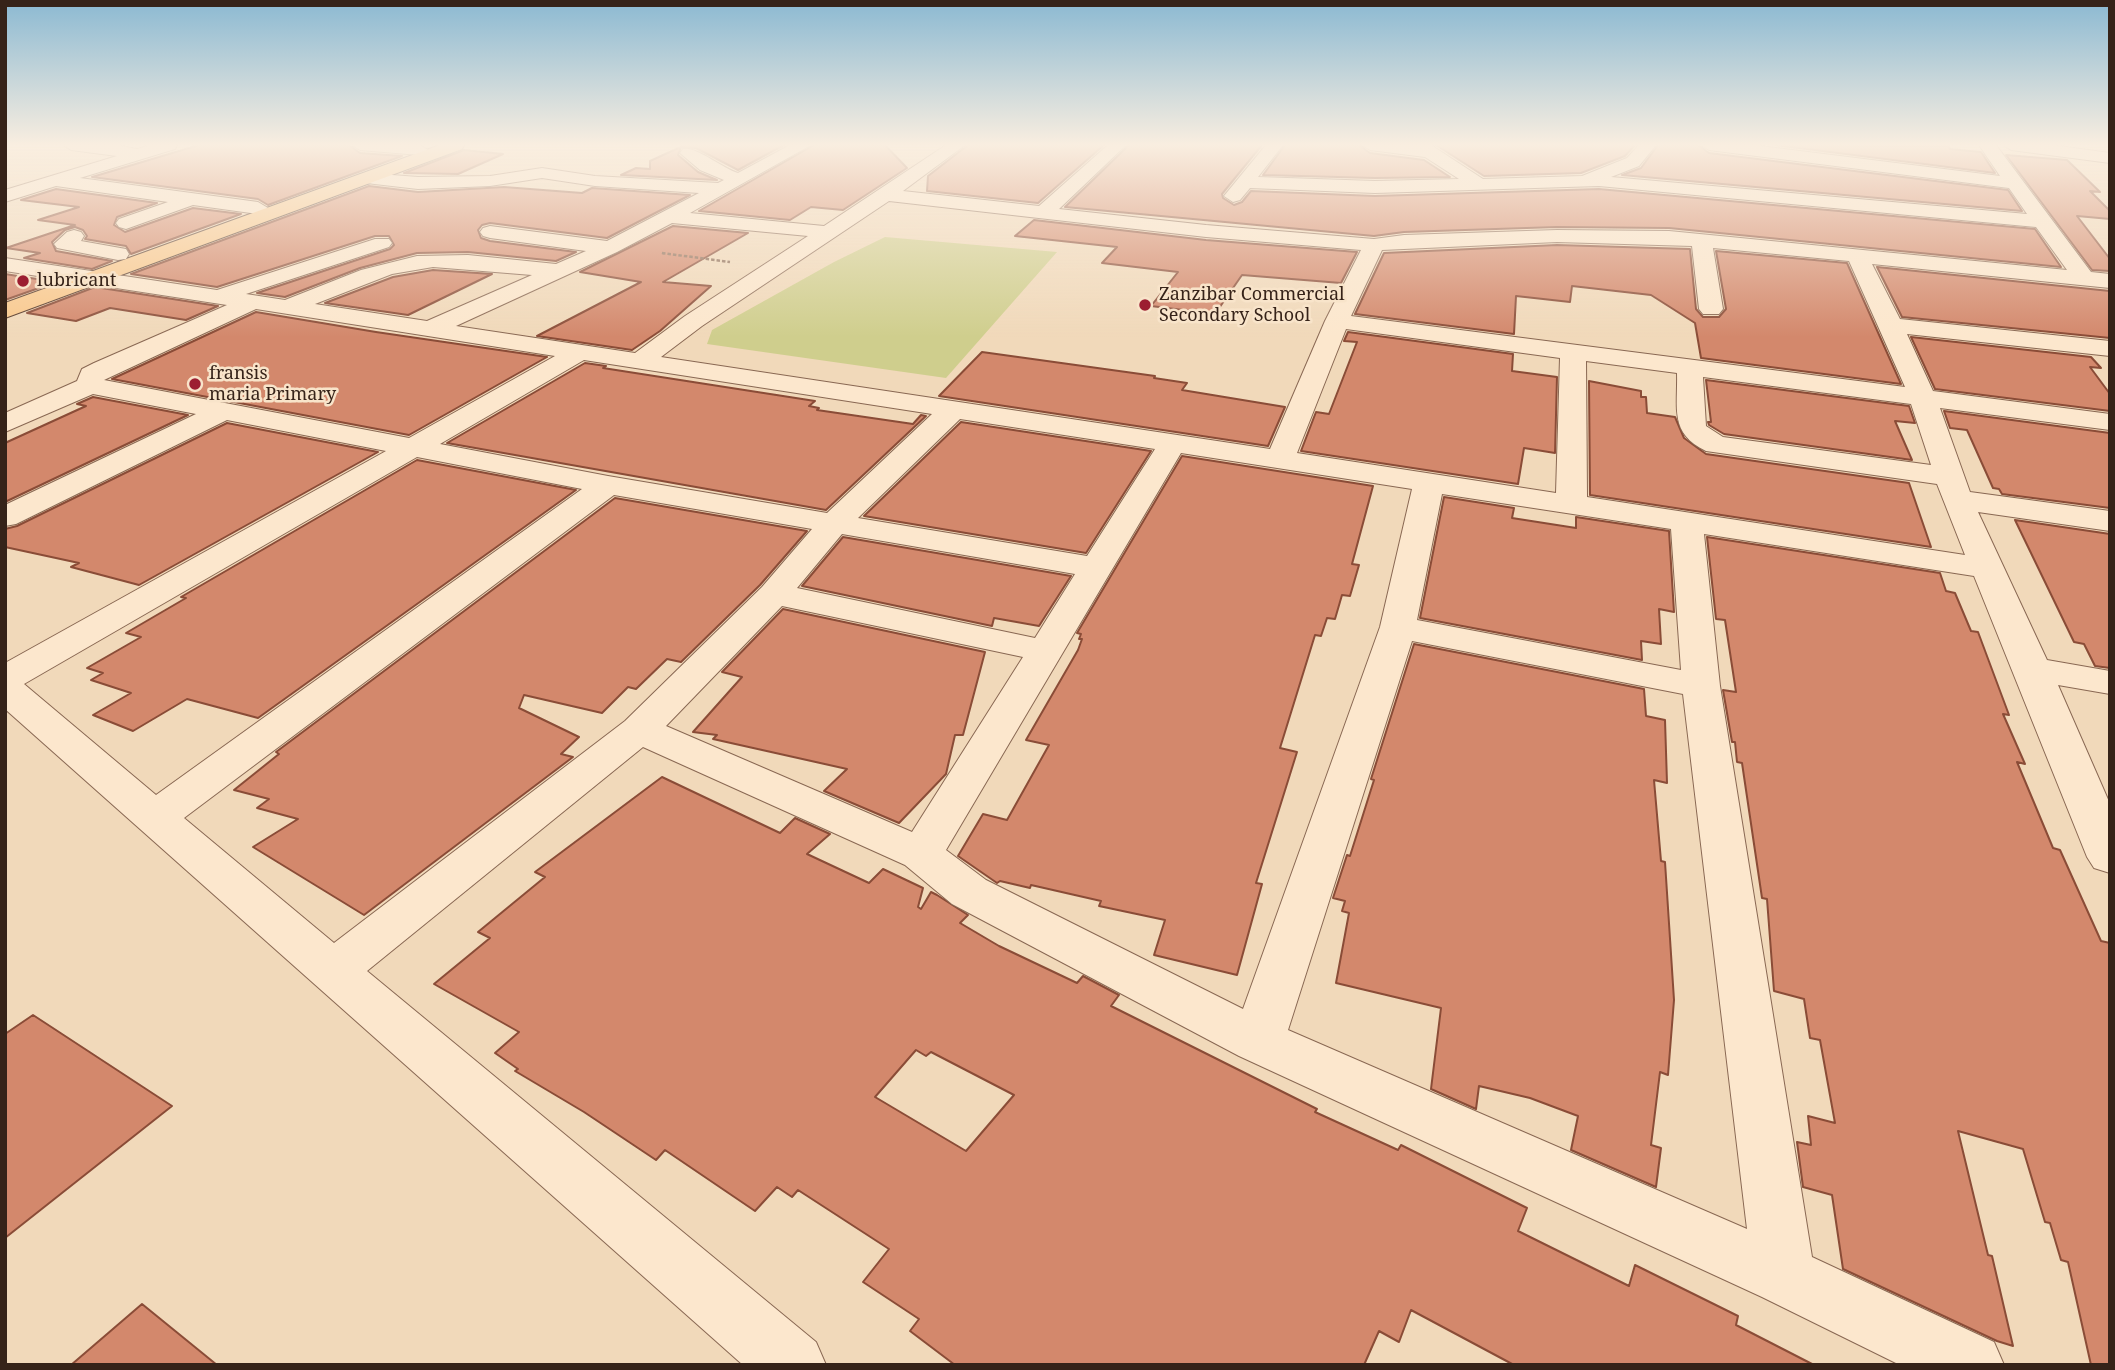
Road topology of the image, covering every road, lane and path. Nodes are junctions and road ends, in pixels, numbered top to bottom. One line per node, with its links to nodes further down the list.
1 (165, 209): 15 (street)
2 (255, 209): 28 (main road)
3 (277, 209): 32 (main road)
4 (686, 209): 12 (street)
5 (864, 209): 19 (street)
6 (1000, 209): 11 (street)
7 (1047, 209): 11 (street)
8 (1223, 209): 17 (street)
9 (1910, 209): 14 (street)
10 (2034, 209): 14 (street)
11 (1041, 214): 17 (street)
12 (671, 217): 19 (street); 26 (street)
13 (1535, 221): 21 (street)
14 (2042, 221): 33 (street)
15 (126, 223)
16 (516, 225): 24 (street)
17 (1206, 231): 25 (street)
18 (490, 232): 24 (street)
19 (825, 232): 30 (street)
20 (74, 236): 28 (street)
21 (1557, 236): 22 (street); 25 (street)
22 (1702, 241): 27 (street); 39 (street)
23 (382, 243): 35 (street)
24 (587, 244): 26 (street)
25 (1374, 245): 41 (street)
26 (610, 248): 30 (path); 31 (street)
27 (1856, 254): 33 (street); 42 (street)
28 (127, 255): 32 (main road)
29 (5, 264): 32 (street)
30 (772, 267): 47 (street)
31 (563, 271): 38 (street); 43 (street)
32 (85, 276): 35 (street); 36 (main road); 40 (main road)
33 (2084, 278): 34 (street)
34 (2110, 281)
35 (220, 297): 37 (street)
36 (5, 299)
37 (253, 302): 38 (street); 49 (street)
38 (287, 307): 43 (street)
39 (1711, 309)
40 (5, 311)
41 (1337, 321): 46 (street); 57 (street)
42 (1891, 325): 44 (street); 50 (street)
43 (430, 329): 45 (street)
44 (2110, 349)
45 (581, 352): 47 (street); 56 (street)
46 (1573, 353): 48 (street); 61 (street)
47 (642, 360): 51 (street)
48 (1690, 369): 50 (street); 60 (street)
49 (90, 385): 52 (street); 54 (street)
50 (1923, 398): 53 (street); 60 (street)
51 (953, 410): 55 (street); 65 (street)
52 (223, 411): 56 (street); 62 (street)
53 (2110, 422)
54 (5, 424)
55 (1173, 443): 57 (street); 66 (street)
56 (415, 446): 59 (street); 72 (street)
57 (1280, 460): 58 (street)
58 (1429, 483): 61 (street); 69 (street)
59 (608, 485): 65 (street); 77 (street)
60 (1953, 489): 63 (street); 67 (street)
61 (1571, 503): 64 (street)
62 (5, 517)
63 (2110, 521)
64 (1687, 522): 67 (street); 74 (street)
65 (834, 523): 66 (street); 68 (street)
66 (1097, 568): 70 (street)
67 (1986, 568): 71 (street)
68 (774, 594): 70 (street); 76 (street)
69 (1398, 627): 74 (street); 81 (street)
70 (1045, 651): 78 (street)
71 (2032, 669): 73 (street); 79 (street)
72 (5, 679)
73 (2110, 683)
74 (1701, 686): 82 (street)
75 (5, 688): 77 (street)
76 (639, 730): 78 (street); 80 (street)
77 (154, 818): 80 (street)
78 (921, 854): 81 (street)
79 (2110, 857)
80 (332, 971): 83 (street)
81 (1258, 1041): 82 (street)
82 (1784, 1276): 84 (street)
83 (793, 1365)
84 (1971, 1365)

